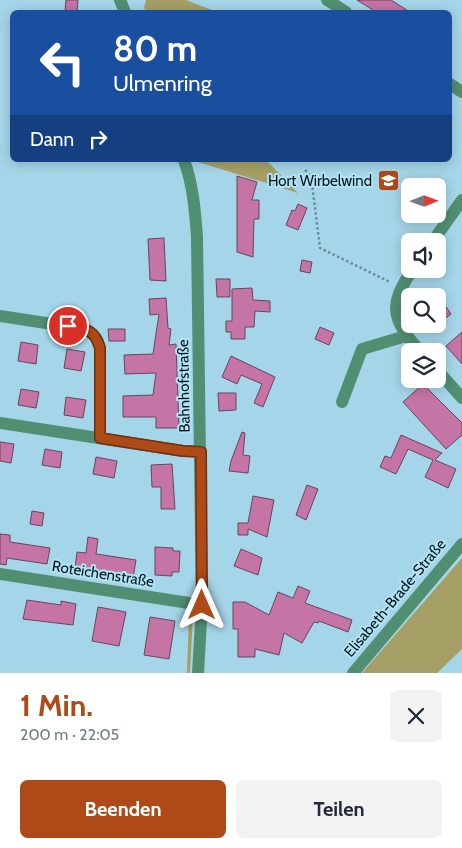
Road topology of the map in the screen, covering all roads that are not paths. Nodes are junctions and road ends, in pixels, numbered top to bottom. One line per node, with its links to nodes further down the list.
1 (327, 0): 2 (street)
2 (343, 10)
3 (185, 162): 15 (street, Bahnhofstraße)
4 (462, 200): 5 (street)
5 (439, 233)
6 (407, 278): 8 (street)
7 (0, 316): 14 (street)
8 (406, 336): 9 (street); 12 (street)
9 (413, 343)
10 (446, 380): 11 (street)
11 (462, 398)
12 (342, 402)
13 (0, 423): 14 (street)
14 (100, 438): 15 (street)
15 (201, 452): 18 (street, Bahnhofstraße)
16 (462, 544): 20 (street, Elisabeth-Brade-Straße)
17 (0, 574): 18 (street, Roteichenstraße)
18 (202, 605): 19 (street, Bahnhofstraße)
19 (198, 673)
20 (354, 673)

